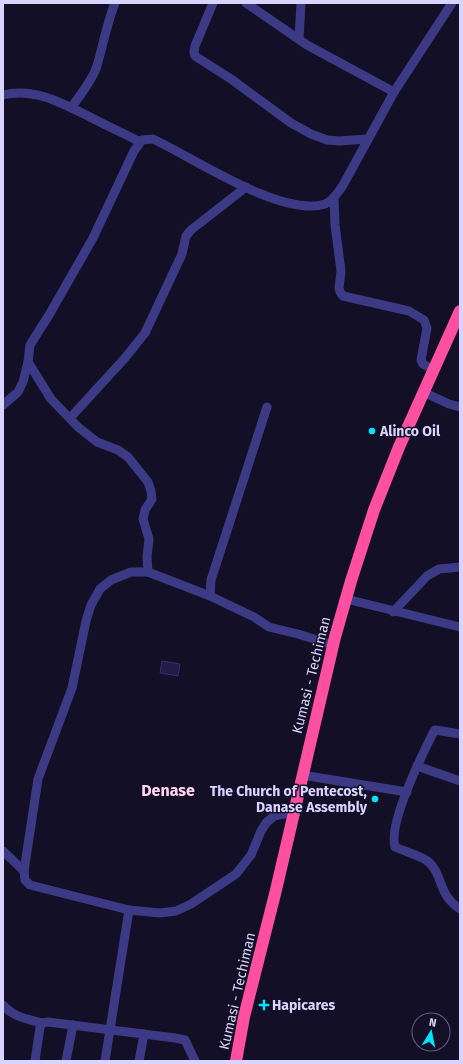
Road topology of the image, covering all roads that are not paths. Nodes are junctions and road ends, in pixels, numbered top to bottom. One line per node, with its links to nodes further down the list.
1 (115, 3): 9 (street)
2 (213, 3): 10 (street)
3 (246, 3): 6 (street)
4 (301, 3): 6 (street)
5 (452, 3): 7 (street)
6 (298, 39): 7 (street)
7 (394, 92): 10 (street)
8 (3, 95): 9 (street)
9 (71, 108): 11 (street)
10 (367, 139): 13 (street)
11 (140, 142): 12 (street); 15 (street)
12 (246, 187): 13 (street); 21 (street)
13 (334, 199): 16 (street)
14 (460, 311): 16 (highway, Kumasi - Techiman)
15 (28, 362): 18 (street); 21 (street)
16 (434, 369): 17 (highway, Kumasi - Techiman)
17 (423, 392): 20 (street); 25 (highway, Kumasi - Techiman)
18 (3, 405)
19 (267, 407): 24 (street)
20 (460, 408)
21 (70, 418): 23 (street)
22 (460, 567): 26 (street)
23 (148, 572): 24 (street); 36 (street)
24 (210, 596): 28 (street)
25 (346, 599): 26 (street); 28 (highway, Kumasi - Techiman)
26 (393, 612): 27 (street)
27 (460, 628)
28 (333, 645): 31 (highway, Kumasi - Techiman)
29 (460, 734): 30 (street)
30 (417, 766): 32 (street); 33 (street)
31 (302, 775): 33 (street); 34 (highway, Kumasi - Techiman)
32 (460, 781)
33 (407, 792): 37 (street)
34 (294, 812): 38 (street); 49 (highway, Kumasi - Techiman)
35 (3, 851): 36 (street)
36 (24, 871): 38 (street)
37 (460, 909)
38 (130, 910): 42 (street)
39 (3, 1005): 40 (street)
40 (42, 1023): 41 (street); 44 (street)
41 (73, 1025): 42 (street); 45 (street)
42 (110, 1029): 43 (street); 46 (street)
43 (144, 1034): 47 (street); 48 (street)
44 (35, 1061)
45 (66, 1061)
46 (105, 1061)
47 (139, 1061)
48 (194, 1061)
49 (236, 1061)

